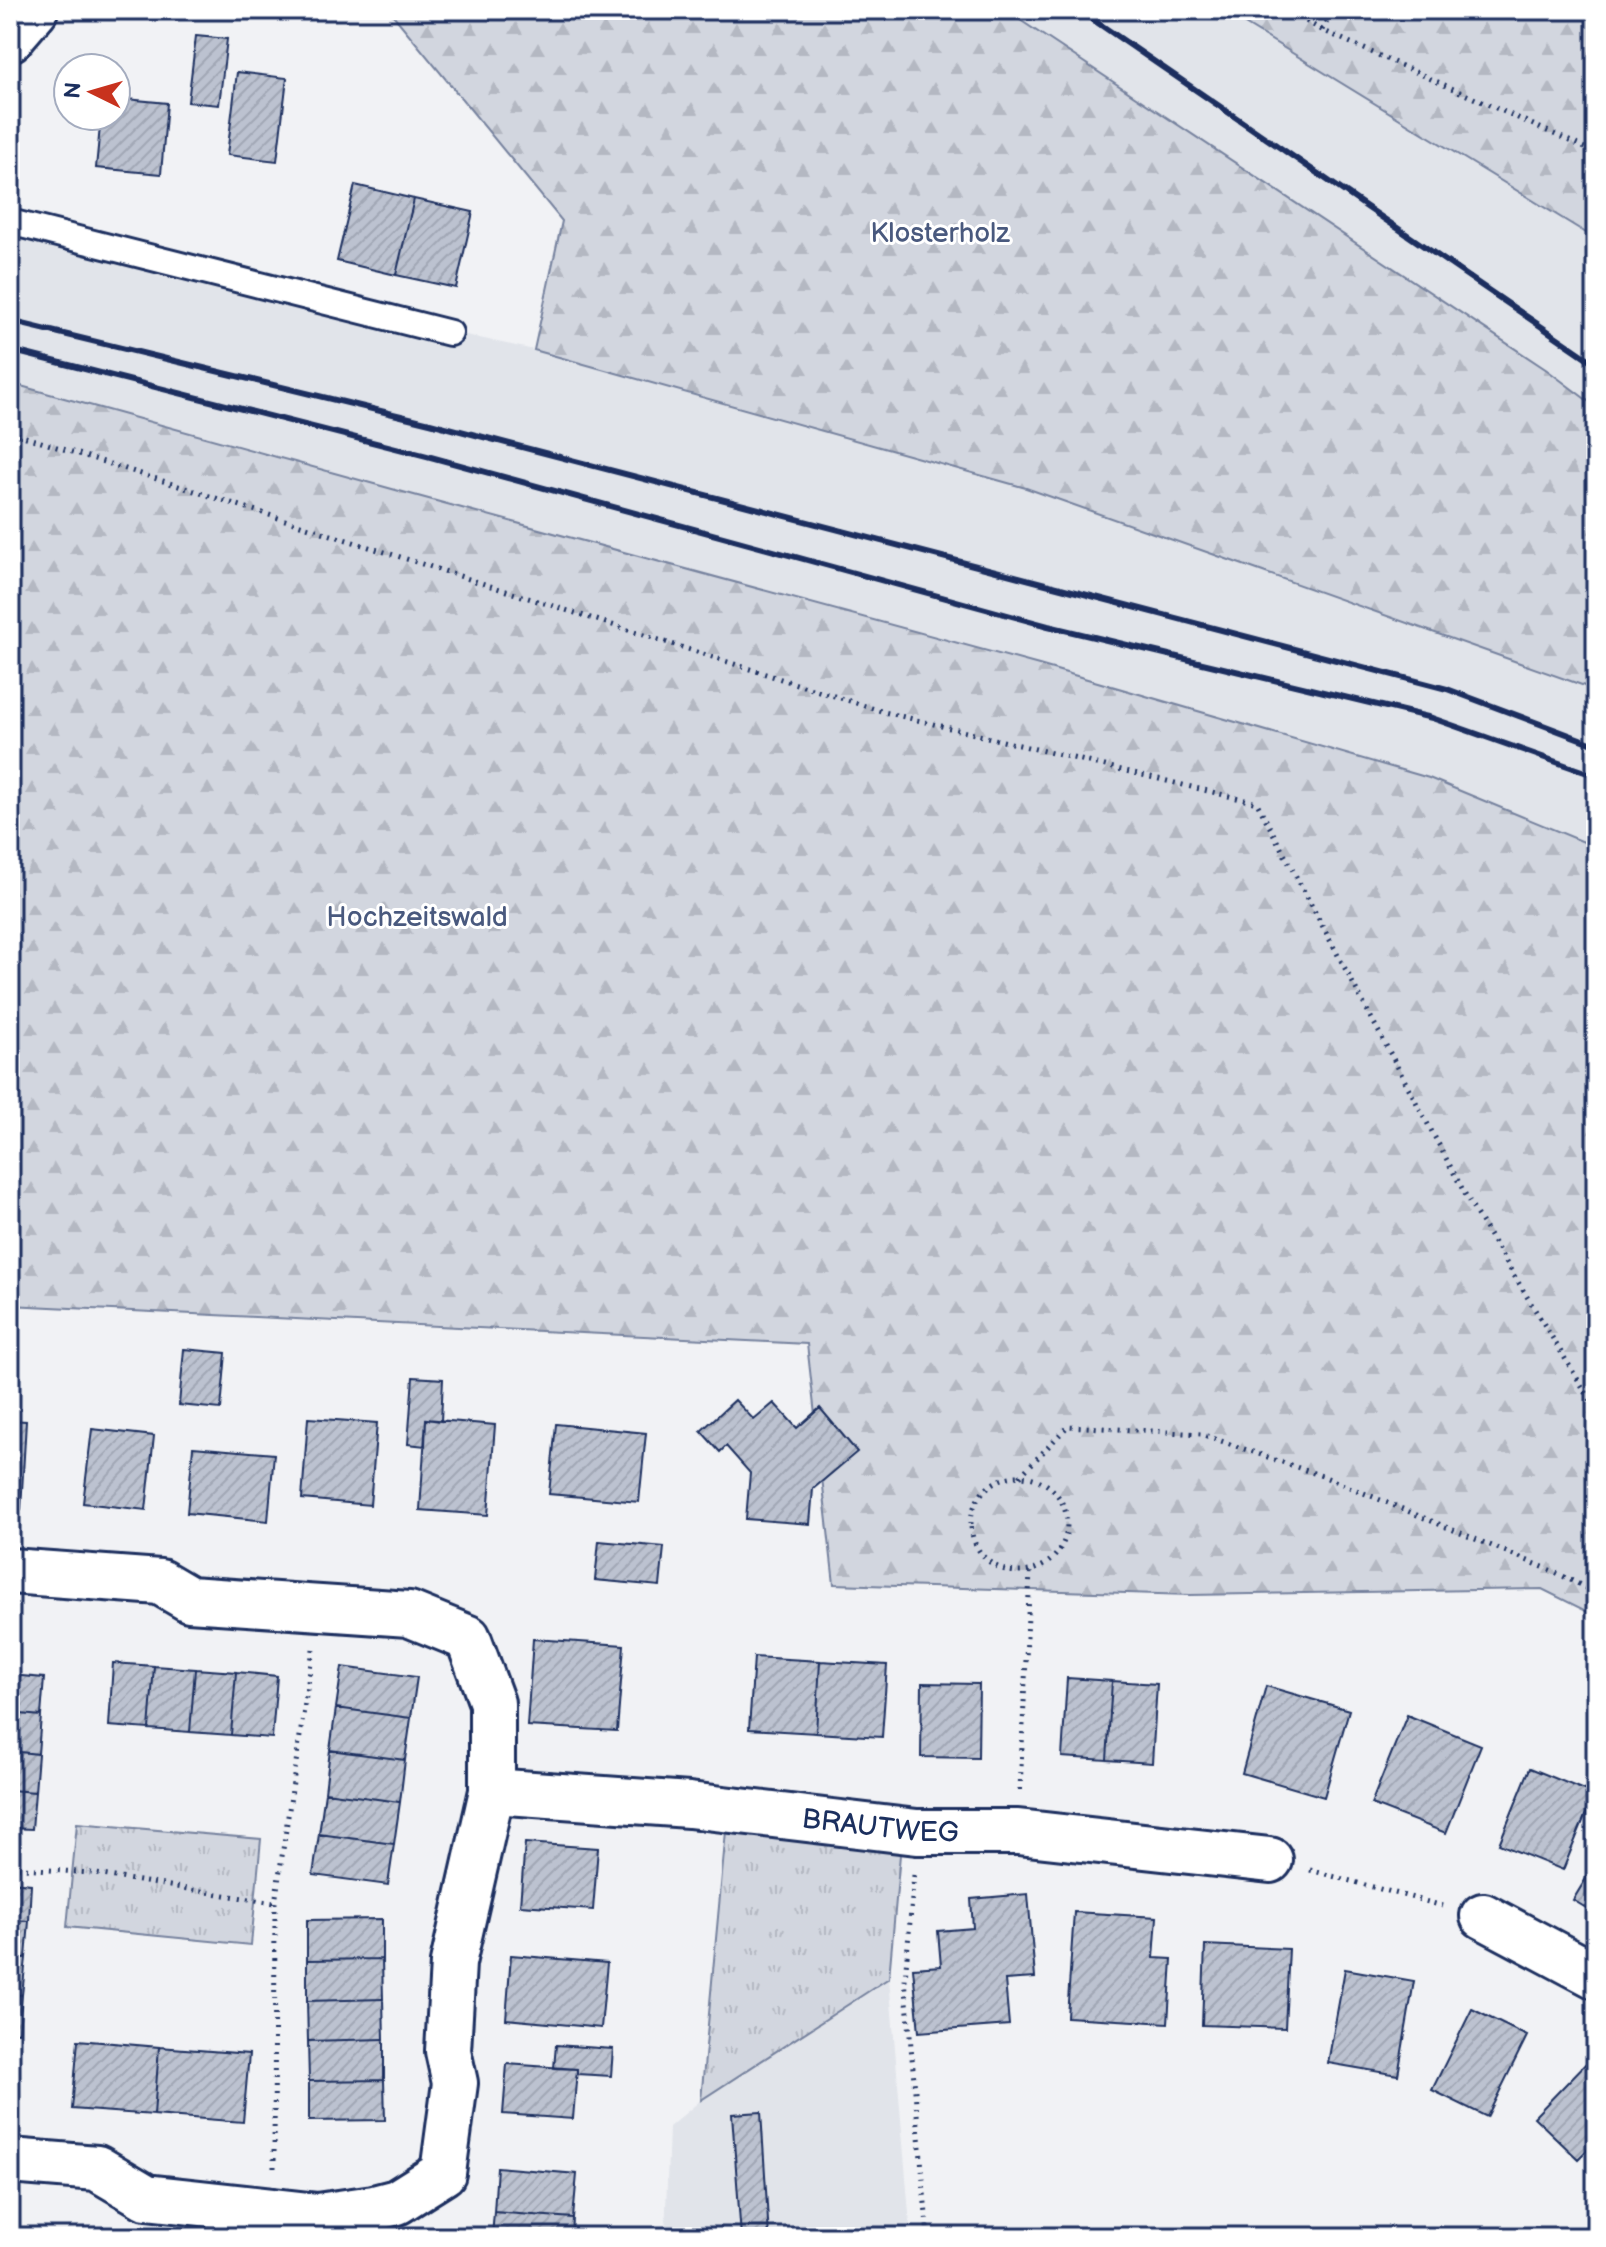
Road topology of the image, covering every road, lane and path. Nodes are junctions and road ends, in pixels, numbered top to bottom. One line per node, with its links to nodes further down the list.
1 (35, 10): 5 (street)
2 (1285, 10): 4 (path)
3 (1334, 10): 4 (path)
4 (1322, 30): 6 (path)
5 (10, 39)
6 (1596, 153)
7 (10, 222): 8 (lane)
8 (450, 333)
9 (10, 432): 10 (path)
10 (1596, 1409)
11 (1020, 1476): 13 (path); 13 (path); 14 (path)
12 (10, 1571): 15 (street)
13 (1030, 1572): 18 (path)
14 (1596, 1593)
15 (319, 1608): 16 (street); 21 (path)
16 (492, 1791): 17 (street, BRAUTWEG); 26 (street)
17 (917, 1832): 18 (street, BRAUTWEG); 27 (path)
18 (1018, 1832): 19 (street, BRAUTWEG)
19 (1270, 1860): 22 (path)
20 (10, 1867): 21 (path)
21 (275, 1903): 25 (path)
22 (1483, 1916): 23 (street)
23 (1596, 1976)
24 (10, 2161): 25 (street)
25 (274, 2210): 26 (street)
26 (317, 2227)
27 (928, 2237)

